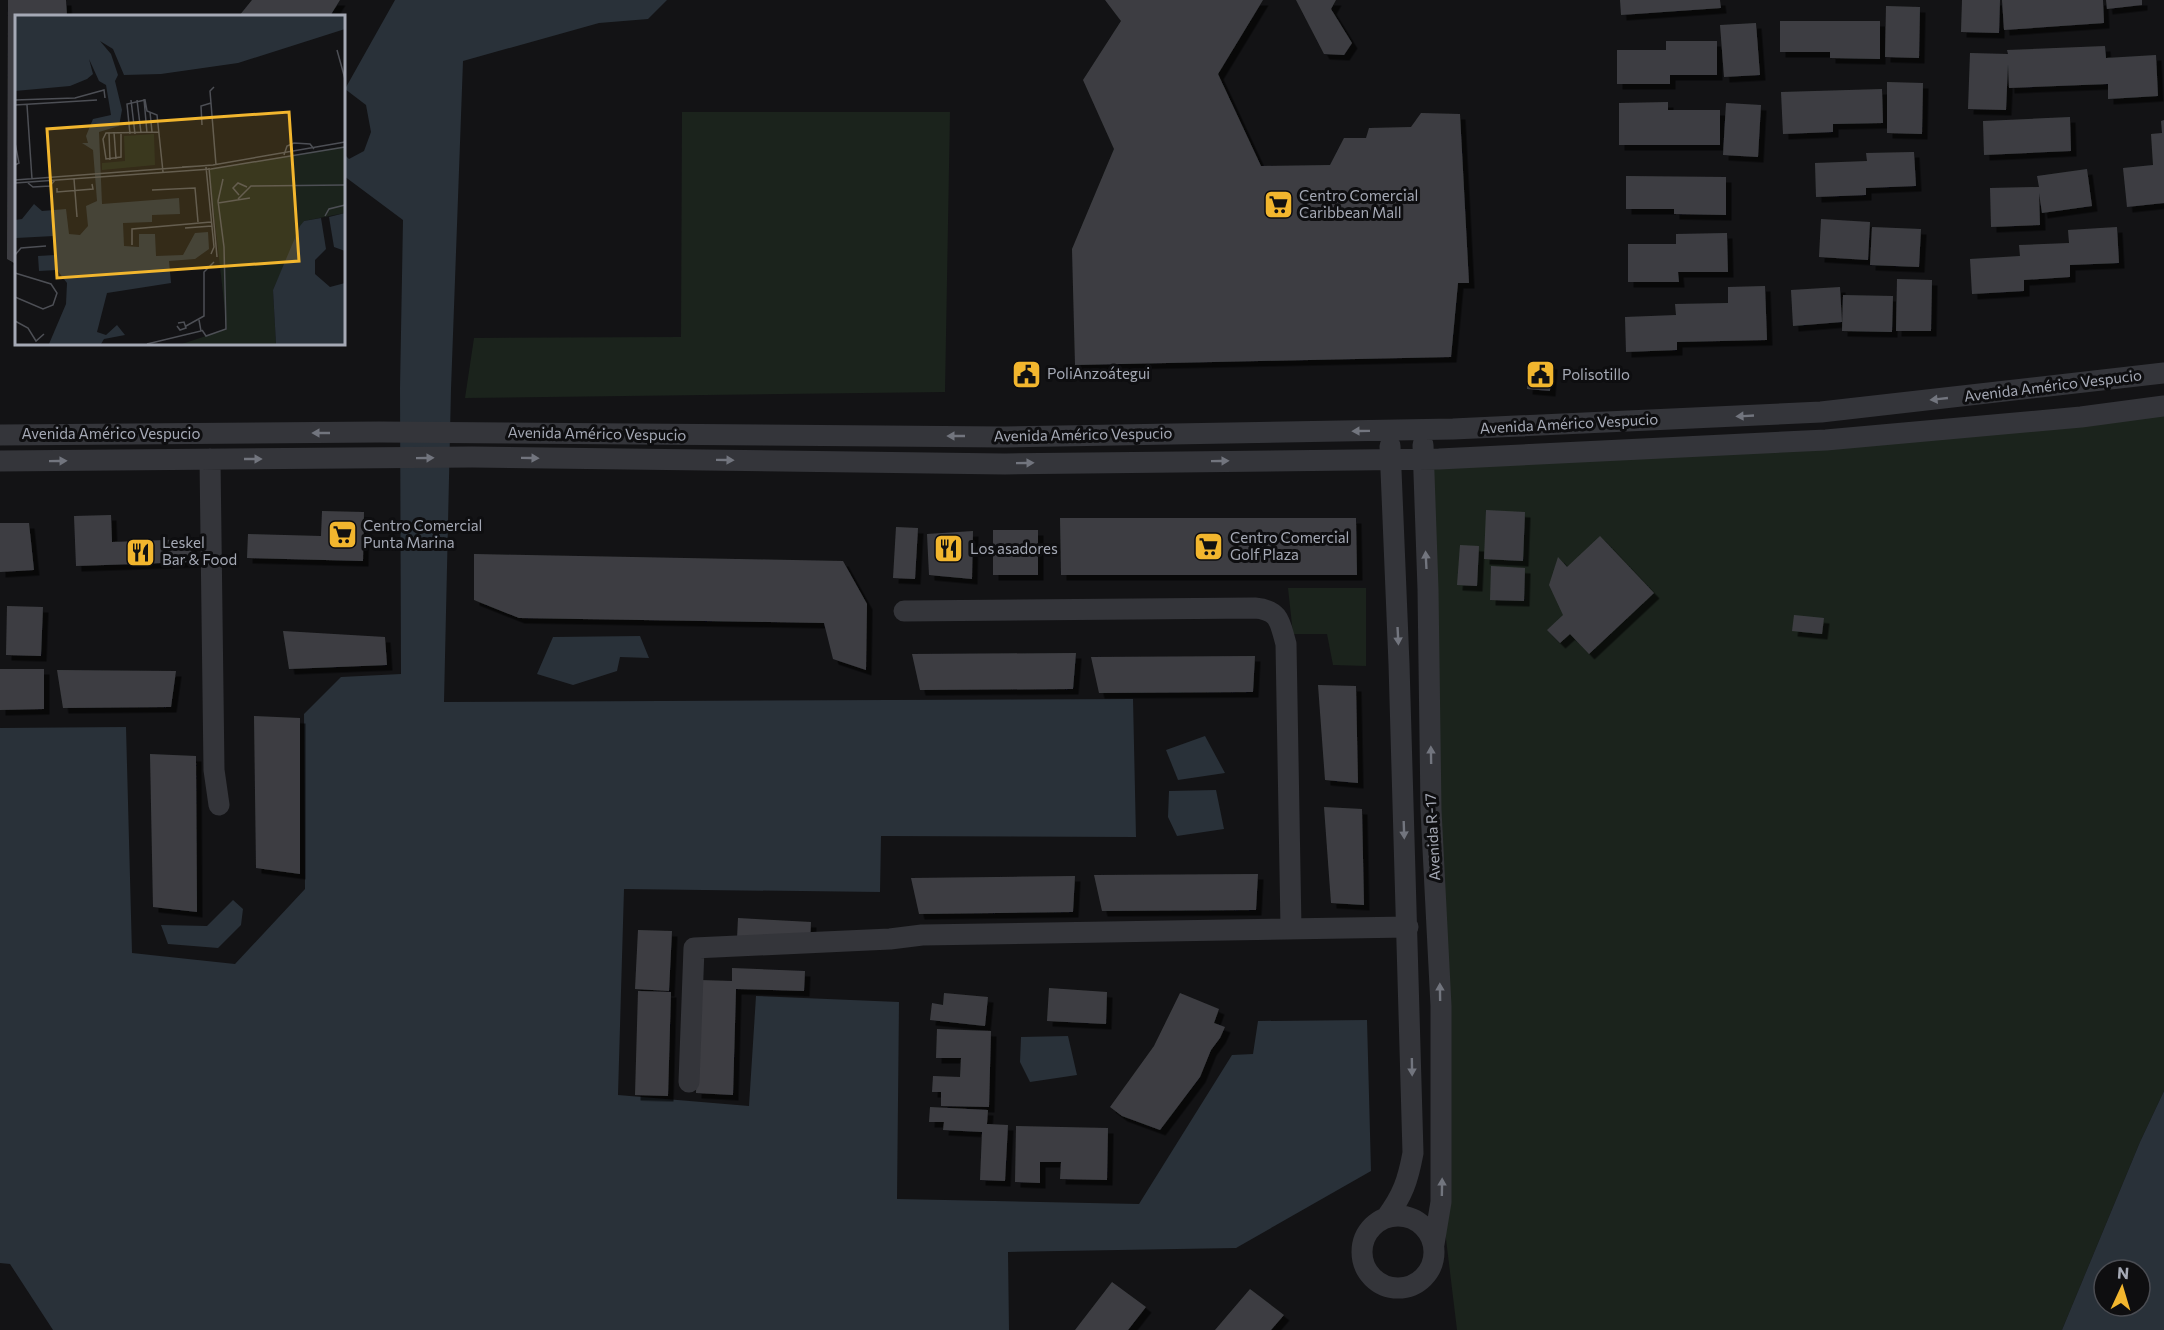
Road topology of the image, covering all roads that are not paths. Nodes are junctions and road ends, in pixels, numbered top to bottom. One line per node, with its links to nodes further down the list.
1 (2164, 373): 4 (street, Avenida Américo Vespucio, one-way to 4)
2 (2164, 406): 8 (street, Avenida Américo Vespucio)
3 (1390, 430): 4 (street, Avenida Américo Vespucio); 5 (street, Avenida Américo Vespucio, one-way to 5); 7 (street, Avenida R-17)
4 (1422, 430): 8 (street, Avenida R-17)
5 (0, 435)
6 (210, 459): 7 (street, Avenida Américo Vespucio, one-way to 7); 9 (street, Avenida Américo Vespucio, one-way to 6); 11 (street)
7 (1391, 459): 8 (street, Avenida Américo Vespucio); 13 (street, Avenida R-17, one-way to 13)
8 (1423, 459): 15 (street, Avenida R-17, one-way to 8)
9 (0, 462)
10 (904, 611): 12 (street)
11 (219, 805)
12 (1291, 927): 13 (street); 14 (street)
13 (1408, 927): 16 (street, Avenida R-17, one-way to 16)
14 (689, 1082)
15 (1442, 1152): 16 (street); 18 (street, Avenida R-17, one-way to 15)
16 (1413, 1153): 17 (street, Avenida R-17)
17 (1386, 1218): 18 (street); 18 (street, Avenida R-17)
18 (1434, 1244)

